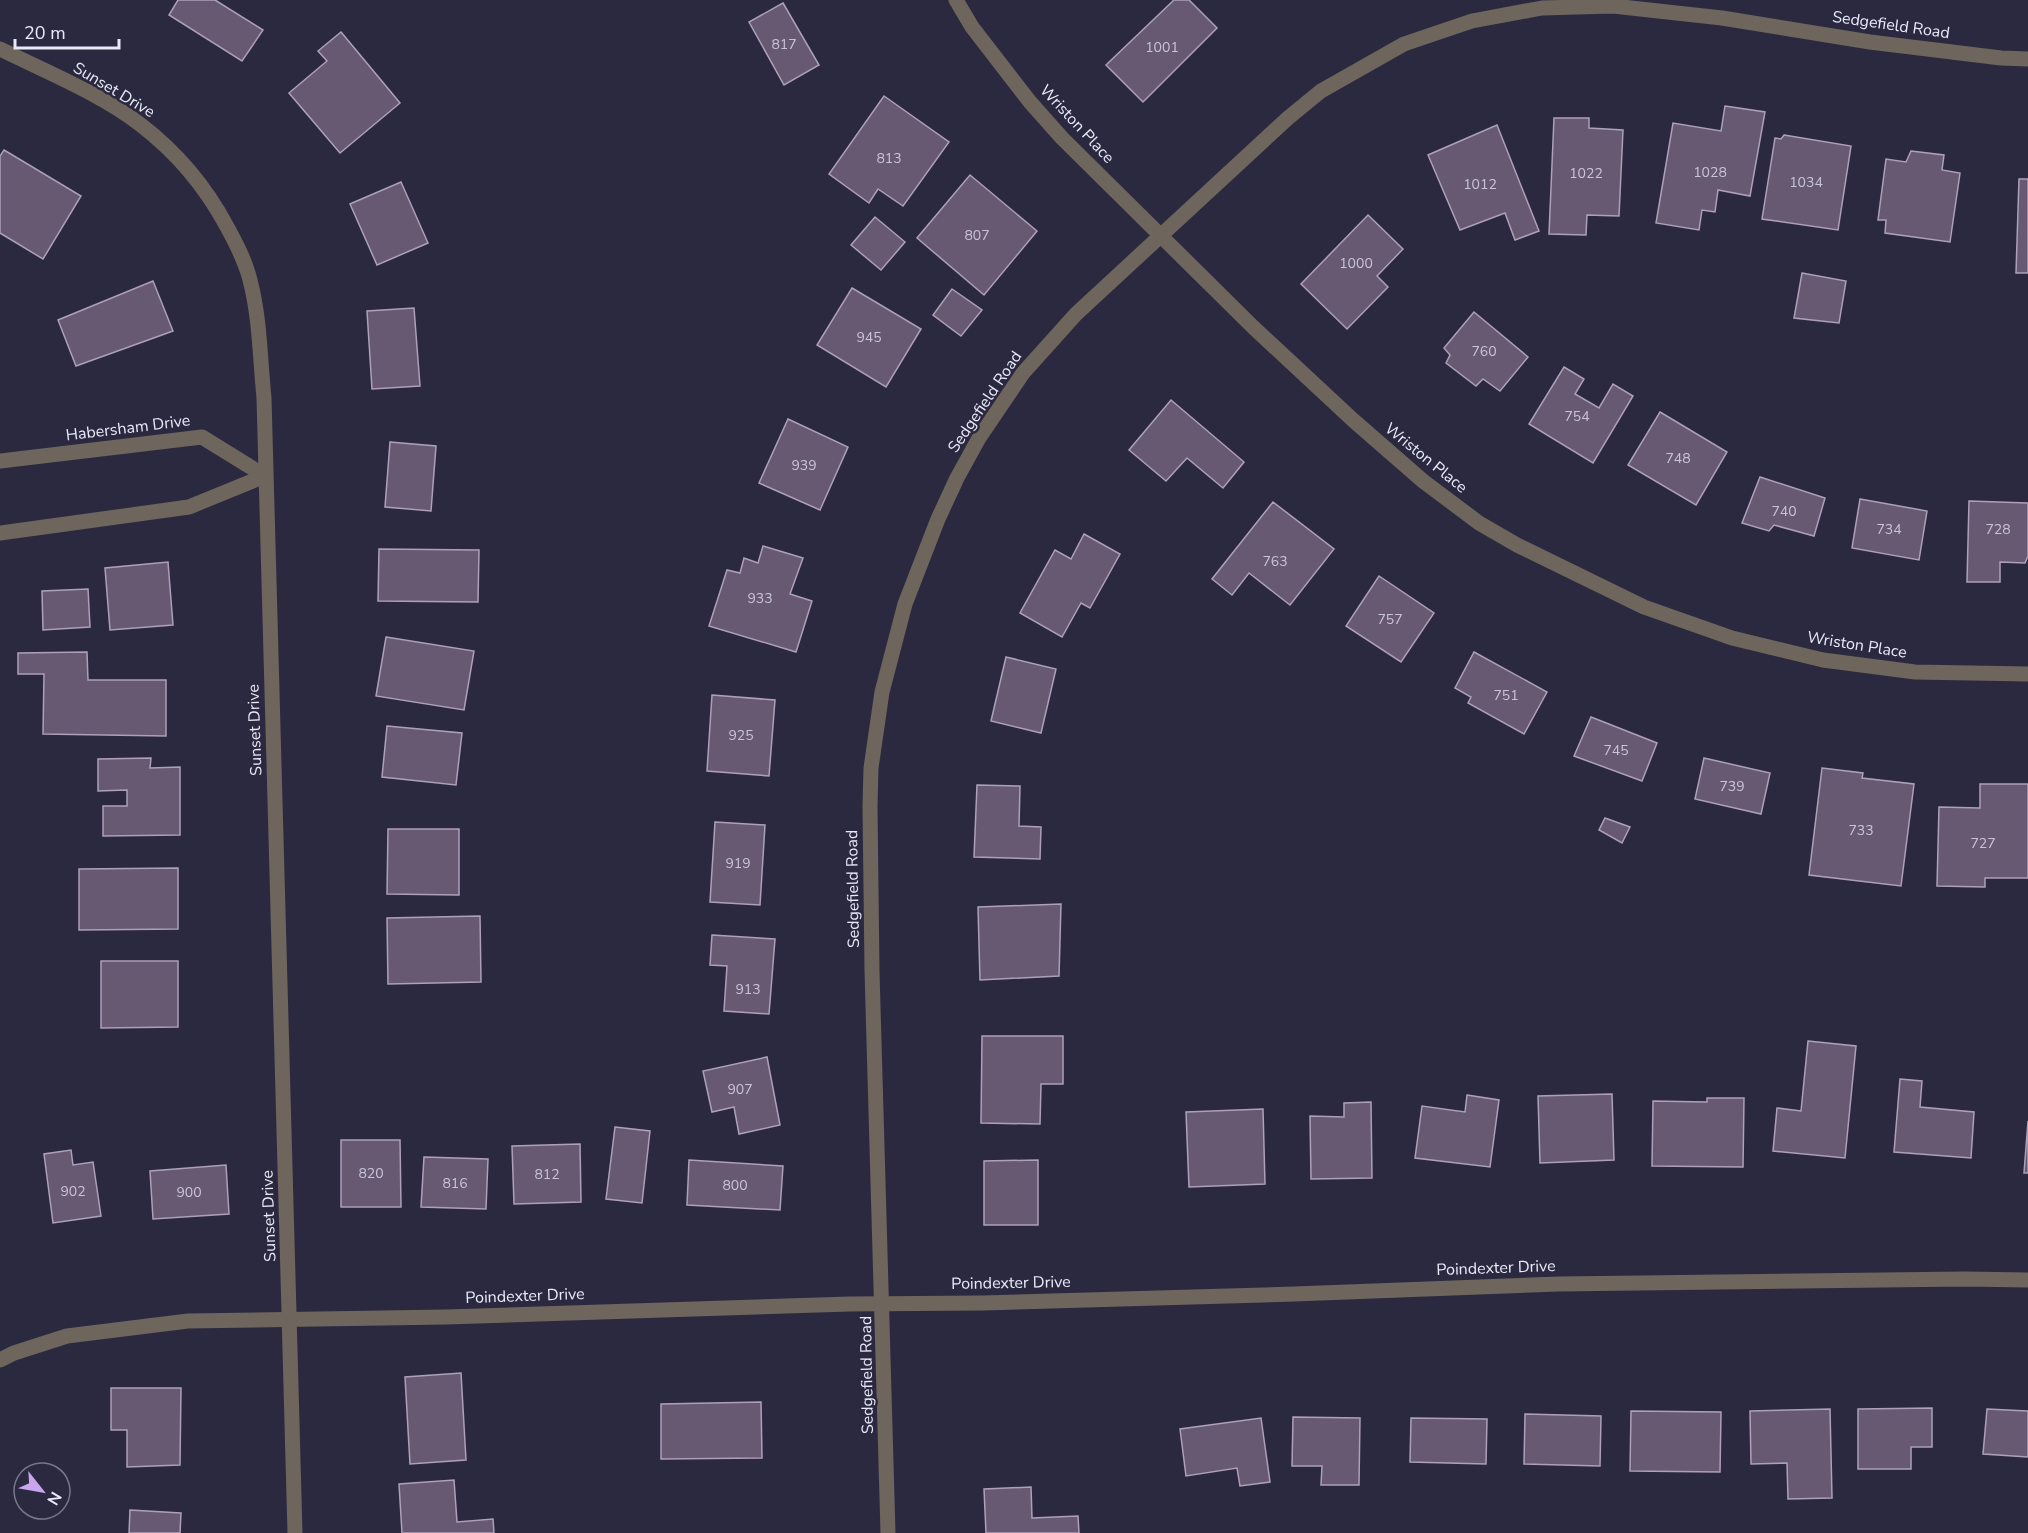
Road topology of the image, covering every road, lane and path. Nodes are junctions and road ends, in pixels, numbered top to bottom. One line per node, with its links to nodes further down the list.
1 (956, 0): 4 (street, Wriston Place)
2 (0, 49): 6 (street, Sunset Drive)
3 (2028, 59): 4 (street, Sedgefield Road)
4 (1160, 235): 8 (street, Wriston Place); 10 (street, Sedgefield Road)
5 (0, 461): 6 (street, Habersham Drive)
6 (265, 476): 7 (street); 11 (street, Sunset Drive)
7 (0, 533)
8 (2028, 674)
9 (2028, 1280): 10 (street, Poindexter Drive)
10 (883, 1303): 11 (street, Poindexter Drive); 14 (street, Sedgefield Road)
11 (290, 1318): 12 (street, Poindexter Drive); 13 (street, Sunset Drive)
12 (0, 1360)
13 (295, 1533)
14 (888, 1533)

